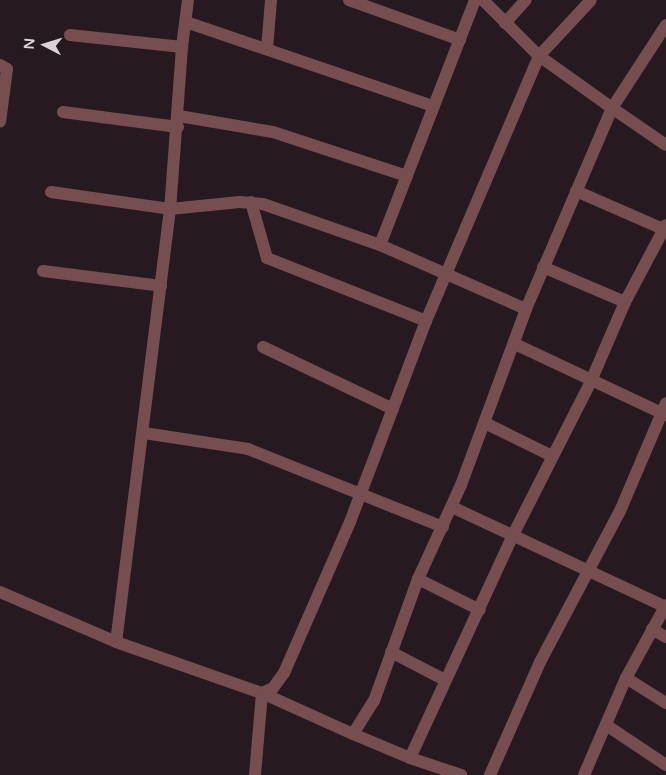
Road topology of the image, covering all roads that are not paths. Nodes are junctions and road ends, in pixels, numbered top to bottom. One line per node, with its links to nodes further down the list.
1 (188, 0): 8 (street)
2 (271, 0): 14 (street)
3 (349, 0): 12 (street)
4 (475, 0): 12 (street)
5 (483, 0): 9 (street)
6 (526, 0): 9 (street)
7 (591, 0): 15 (street)
8 (186, 22): 13 (street); 14 (street)
9 (505, 23): 15 (street)
10 (666, 25): 18 (street)
11 (70, 35): 13 (street)
12 (460, 40): 17 (street)
13 (182, 47): 21 (street)
14 (267, 49): 17 (street)
15 (538, 56): 18 (street); 32 (street)
16 (0, 65): 20 (street)
17 (433, 106): 23 (street)
18 (612, 108): 22 (street); 24 (street)
19 (62, 112): 21 (street)
20 (0, 122)
21 (178, 122): 23 (street); 27 (street)
22 (665, 142)
23 (407, 176): 29 (street)
24 (576, 191): 28 (street); 30 (street)
25 (51, 192): 27 (street)
26 (251, 202): 27 (street); 29 (street); 36 (street)
27 (170, 209): 33 (street)
28 (665, 227): 34 (street)
29 (380, 245): 32 (street)
30 (543, 267): 34 (street); 35 (street)
31 (43, 270): 33 (street)
32 (447, 275): 35 (street); 36 (street)
33 (160, 286): 43 (street)
34 (624, 302): 39 (street)
35 (526, 309): 37 (street)
36 (426, 321): 40 (street)
37 (515, 344): 39 (street); 42 (street)
38 (263, 346): 40 (street)
39 (591, 381): 41 (street); 44 (street)
40 (394, 409): 45 (street)
41 (664, 410): 49 (street)
42 (485, 423): 44 (street); 46 (street)
43 (144, 434): 45 (street); 56 (street)
44 (552, 456): 48 (street)
45 (361, 494): 47 (street); 60 (street)
46 (452, 507): 47 (street); 48 (street)
47 (443, 526): 50 (street)
48 (513, 536): 49 (street); 53 (street)
49 (588, 570): 52 (street); 68 (street)
50 (418, 580): 53 (street); 57 (street)
51 (0, 592): 56 (street)
52 (666, 606): 54 (street)
53 (480, 610): 59 (street)
54 (652, 629): 55 (street); 58 (street)
55 (666, 637)
56 (116, 642): 60 (street)
57 (391, 652): 59 (street); 63 (street)
58 (626, 678): 61 (street); 62 (street)
59 (445, 680): 64 (street)
60 (262, 693): 63 (street); 66 (street)
61 (666, 703)
62 (606, 725): 65 (street); 69 (street)
63 (353, 734): 64 (street)
64 (410, 758): 67 (street)
65 (666, 765)
66 (255, 775)
67 (462, 775)
68 (490, 775)
69 (584, 775)

